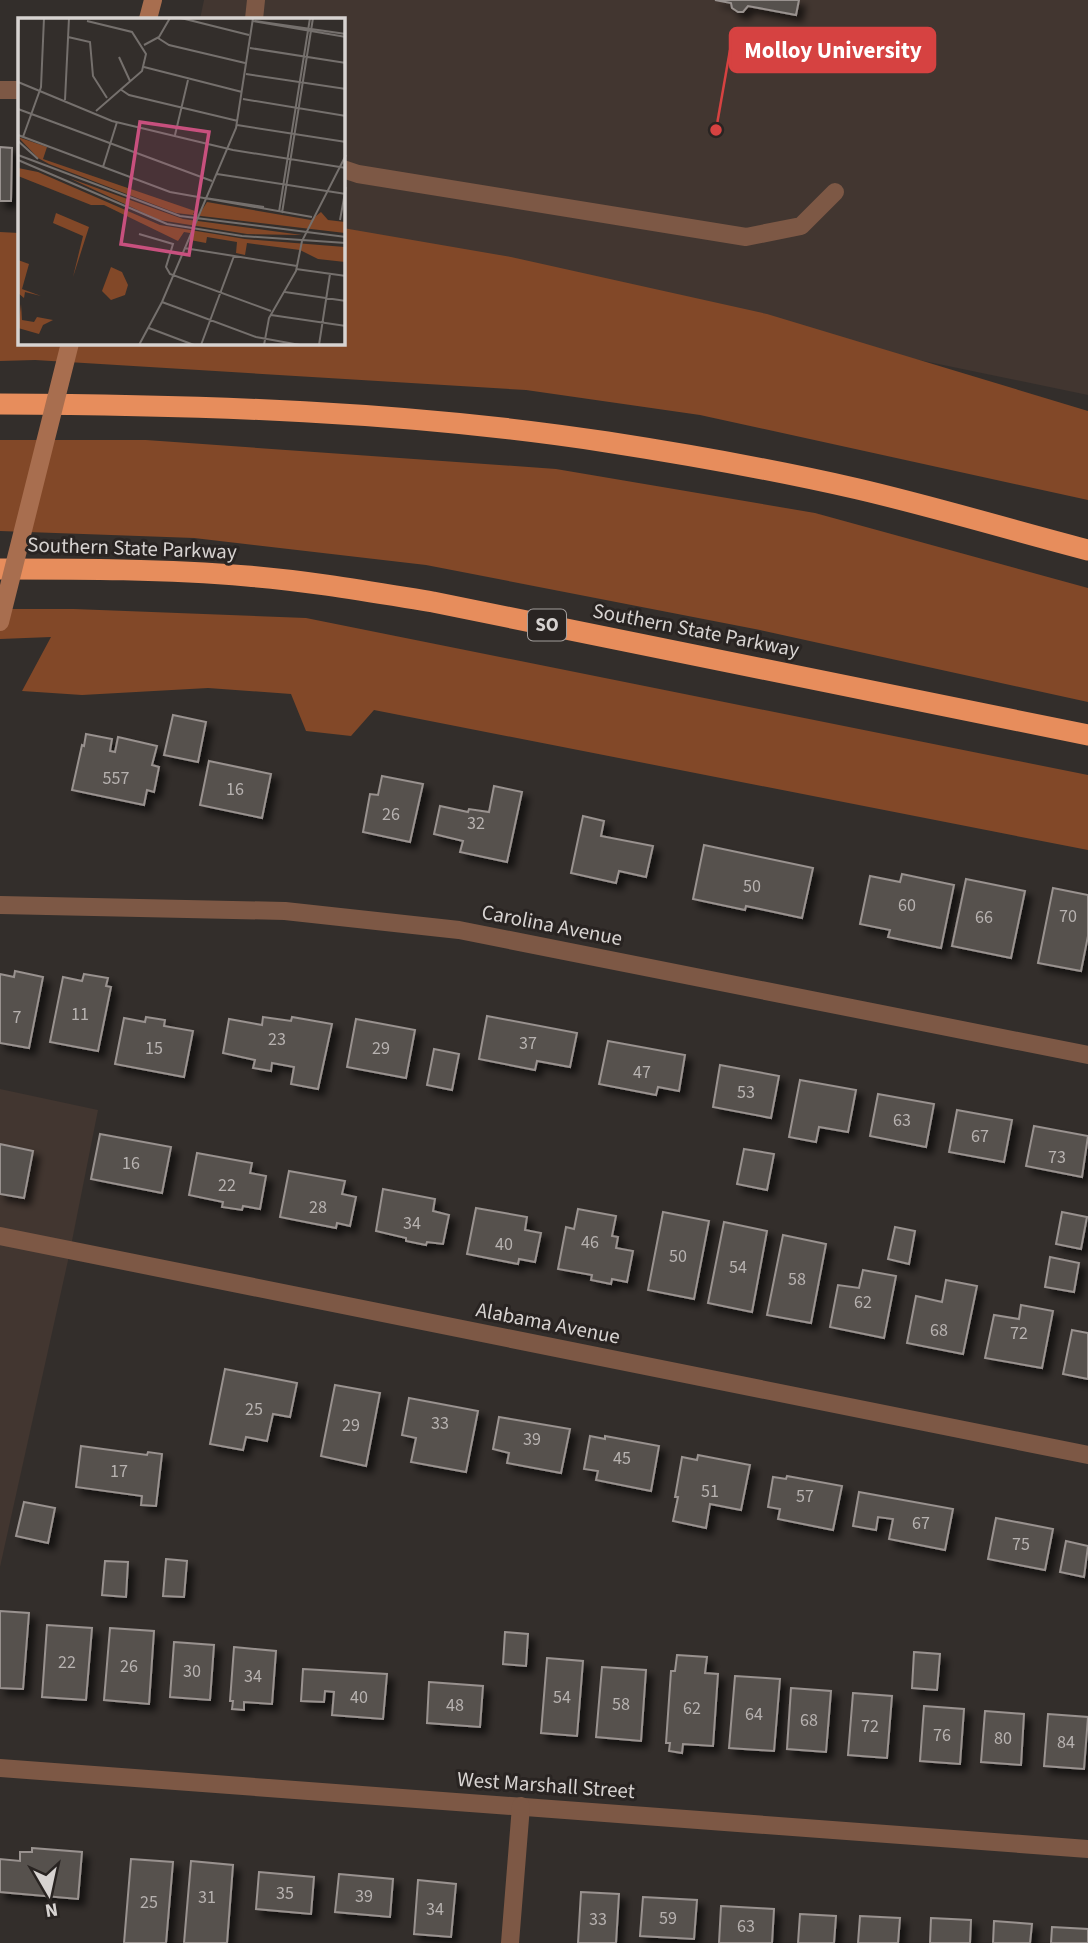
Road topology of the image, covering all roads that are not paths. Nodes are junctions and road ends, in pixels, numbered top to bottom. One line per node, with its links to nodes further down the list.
1 (153, 0): 3 (main road)
2 (256, 0): 4 (street)
3 (148, 18)
4 (254, 18)
5 (0, 90): 6 (street)
6 (18, 90)
7 (345, 170): 8 (street)
8 (835, 192)
9 (69, 345): 13 (main road, bridge)
10 (0, 404): 11 (highway)
11 (1088, 550)
12 (0, 569): 14 (highway, Southern State Parkway / SO)
13 (0, 622)
14 (1088, 735)
15 (0, 905): 16 (street, Carolina Avenue)
16 (1088, 1055)
17 (0, 1236): 18 (street, Alabama Avenue)
18 (1088, 1455)
19 (0, 1768): 20 (street, West Marshall Street)
20 (520, 1806): 21 (street, West Marshall Street); 22 (street)
21 (1088, 1849)
22 (510, 1943)

